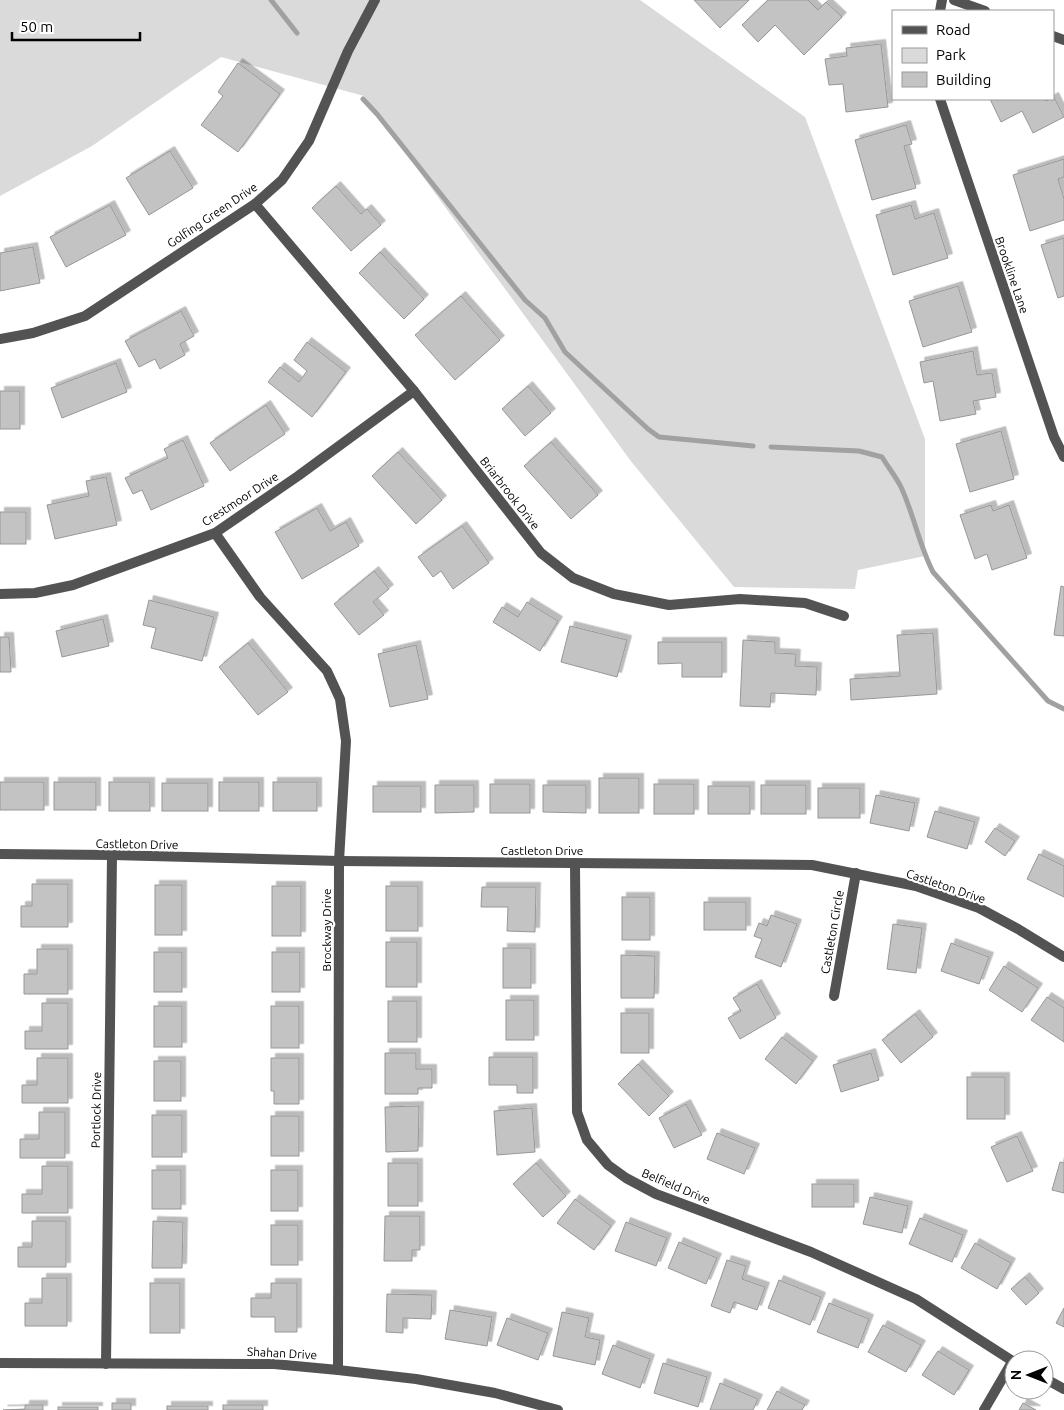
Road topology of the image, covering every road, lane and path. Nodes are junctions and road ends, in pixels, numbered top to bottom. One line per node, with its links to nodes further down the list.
1 (375, 0): 5 (street, Golfing Green Drive)
2 (954, 0): 3 (street)
3 (982, 10)
4 (940, 100): 8 (street, Brookline Lane)
5 (255, 204): 6 (street, Golfing Green Drive); 7 (street, Briarbrook Drive)
6 (0, 339)
7 (414, 391): 9 (street, Crestmoor Drive); 11 (street, Briarbrook Drive)
8 (1064, 457)
9 (216, 533): 10 (street, Crestmoor Drive); 14 (street, Brockway Drive)
10 (0, 594)
11 (844, 616)
12 (0, 854): 13 (street, Castleton Drive)
13 (112, 855): 14 (street, Castleton Drive); 21 (street, Portlock Drive)
14 (339, 861): 15 (street, Castleton Drive); 22 (street, Brockway Drive)
15 (575, 863): 16 (street, Castleton Drive); 19 (street, Belfield Drive)
16 (856, 873): 17 (street, Castleton Drive); 18 (street, Castleton Circle)
17 (1064, 957)
18 (834, 996)
19 (1004, 1356)
20 (0, 1363): 21 (street, Shahan Drive)
21 (106, 1364): 22 (street, Shahan Drive)
22 (338, 1370): 24 (street, Shahan Drive)
23 (1004, 1377): 25 (street)
24 (558, 1410)
25 (984, 1410)

